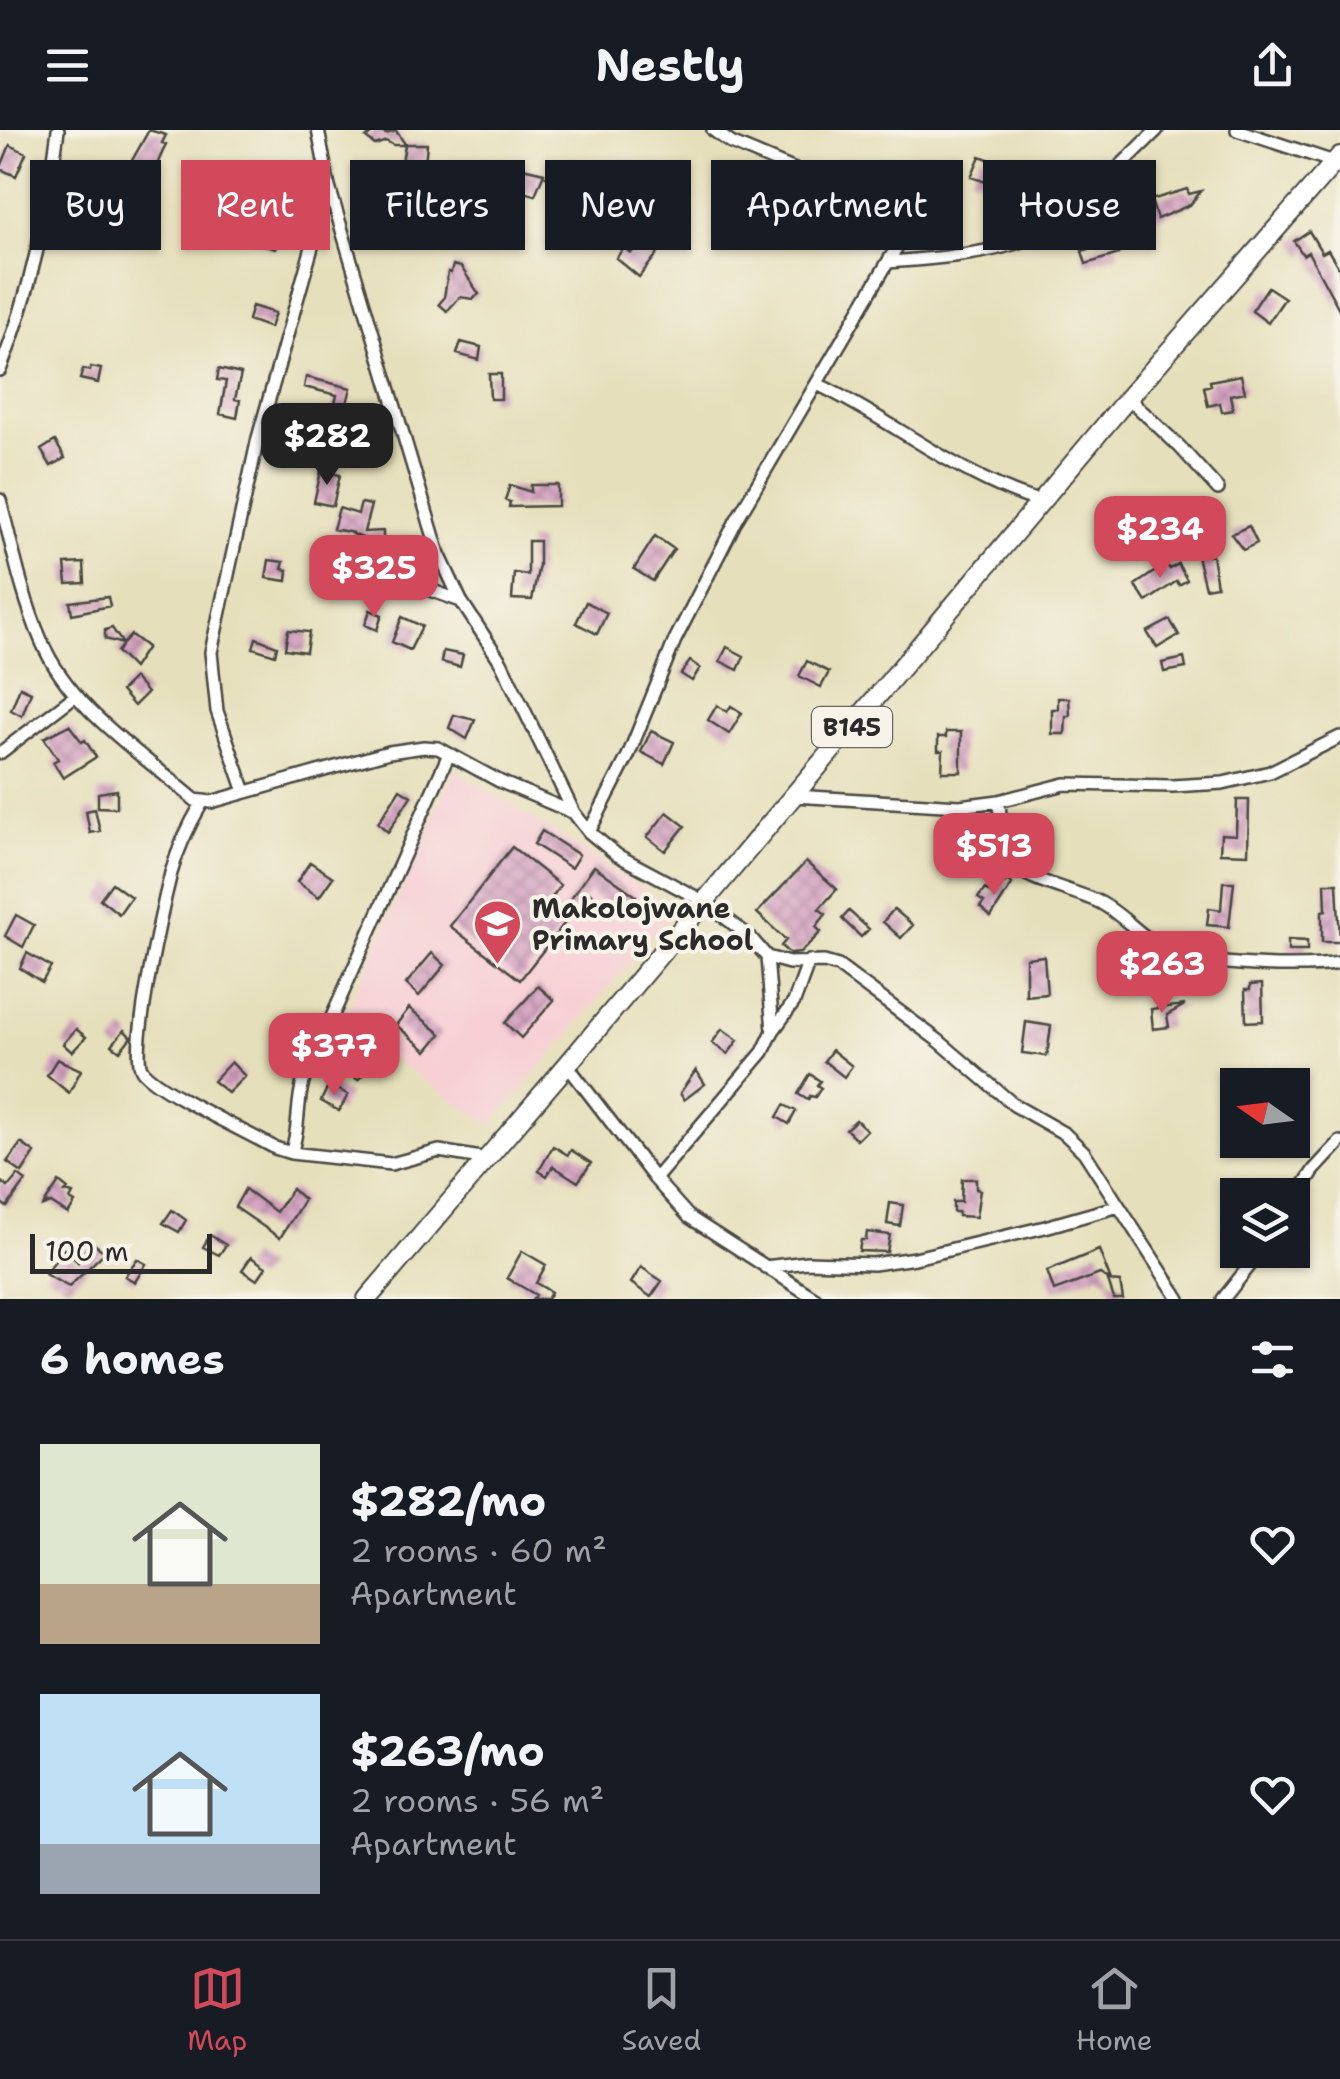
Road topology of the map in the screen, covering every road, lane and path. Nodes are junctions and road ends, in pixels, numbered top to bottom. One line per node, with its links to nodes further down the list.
1 (58, 130): 11 (street)
2 (318, 130): 7 (street)
3 (713, 130): 10 (street)
4 (1158, 130): 10 (street)
5 (1236, 130): 6 (street)
6 (1337, 159): 13 (main road, B145)
7 (323, 160)
8 (330, 194): 19 (street)
9 (310, 250): 24 (street)
10 (890, 262): 12 (street)
11 (1, 364)
12 (817, 384): 16 (street); 29 (street)
13 (1128, 398): 14 (street); 16 (main road, B145)
14 (1218, 489)
15 (0, 500): 17 (street)
16 (1042, 502): 25 (main road, B145)
17 (5, 539): 20 (street)
18 (376, 570): 19 (street)
19 (460, 601): 28 (street)
20 (76, 695): 22 (street); 27 (street)
21 (1340, 737): 26 (street)
22 (0, 753)
23 (449, 754): 24 (street); 28 (street); 37 (street)
24 (244, 792): 27 (street)
25 (794, 796): 26 (street); 30 (main road, B145)
26 (1000, 801): 33 (street)
27 (202, 803): 37 (street)
28 (574, 812): 29 (street)
29 (590, 832): 30 (street)
30 (704, 902): 31 (street); 35 (main road, B145)
31 (767, 957): 32 (street); 34 (street)
32 (809, 962): 34 (street); 41 (street)
33 (1340, 963)
34 (772, 1031): 40 (street)
35 (568, 1066): 38 (main road, B145); 40 (street)
36 (1340, 1142): 39 (street)
37 (291, 1153): 38 (street)
38 (487, 1159): 44 (main road, B145)
39 (1309, 1178)
40 (655, 1179): 42 (street)
41 (1119, 1206): 42 (street); 46 (street)
42 (765, 1267): 45 (street)
43 (1248, 1268): 47 (street)
44 (376, 1294)
45 (816, 1299)
46 (1179, 1299)
47 (1223, 1299)

